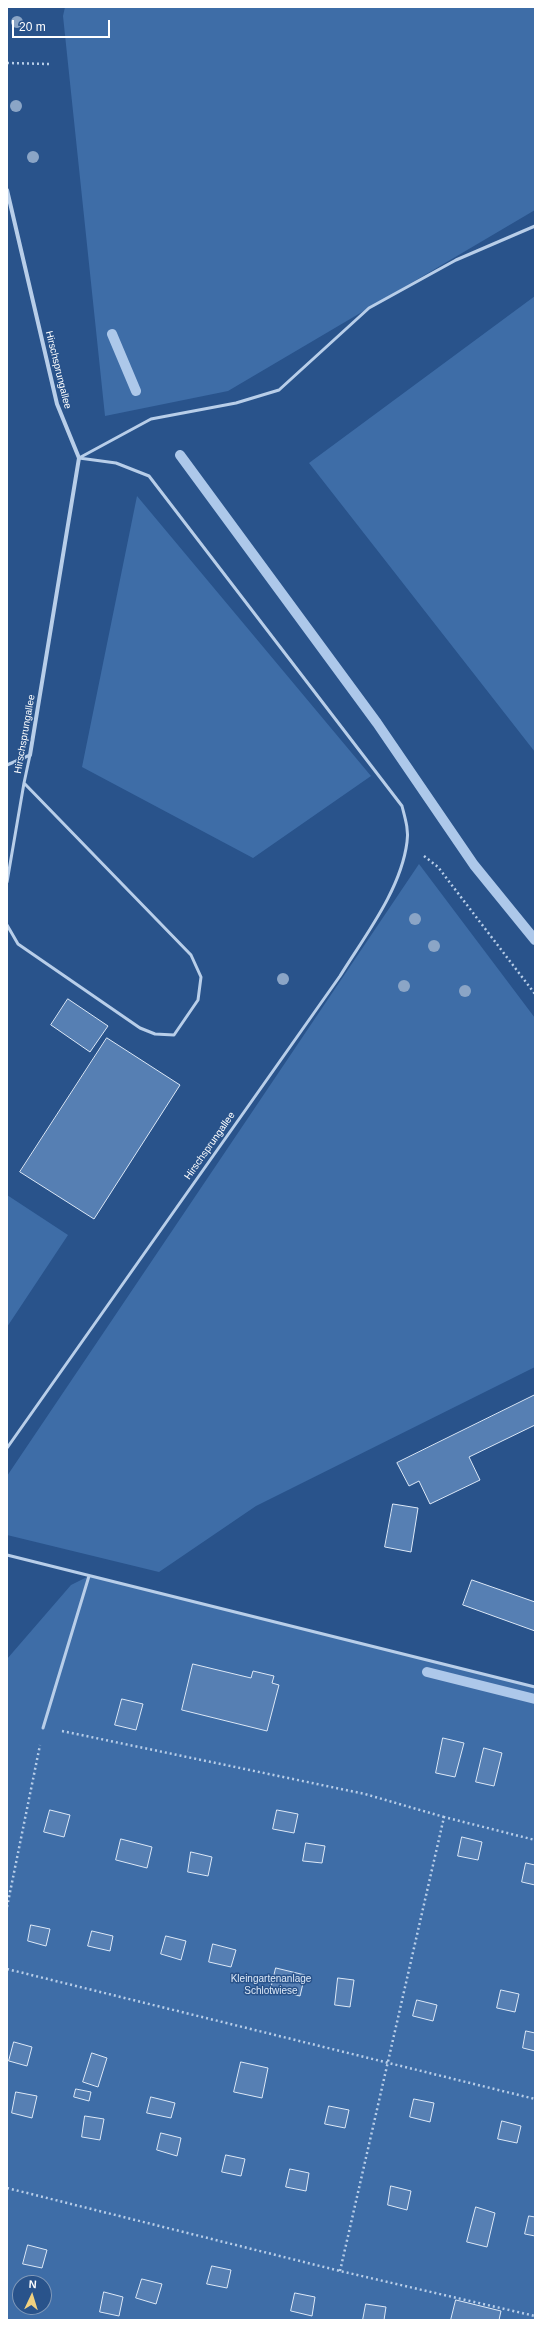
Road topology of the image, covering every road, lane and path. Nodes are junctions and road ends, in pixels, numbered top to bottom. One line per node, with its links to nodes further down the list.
1 (7, 64): 2 (path)
2 (50, 64)
3 (7, 190): 5 (street, Hirschsprungallee)
4 (535, 226): 5 (lane)
5 (79, 458): 6 (street, Hirschsprungallee); 9 (lane, Hirschsprungallee)
6 (30, 755): 7 (lane); 8 (lane, Hirschsprungallee)
7 (7, 765)
8 (24, 783): 10 (lane); 11 (lane, Hirschsprungallee)
9 (407, 842): 12 (path); 13 (lane, Hirschsprungallee)
10 (7, 882)
11 (7, 925)
12 (535, 994)
13 (7, 1448)
14 (7, 1555): 15 (lane)
15 (90, 1576): 16 (lane); 17 (lane)
16 (535, 1687)
17 (43, 1728): 18 (path); 20 (path)
18 (444, 1817): 19 (path); 22 (path)
19 (535, 1840)
20 (7, 1907)
21 (7, 1969): 22 (path)
22 (388, 2063): 23 (path); 25 (path)
23 (535, 2099)
24 (7, 2188): 25 (path)
25 (340, 2271): 26 (path)
26 (535, 2316)

